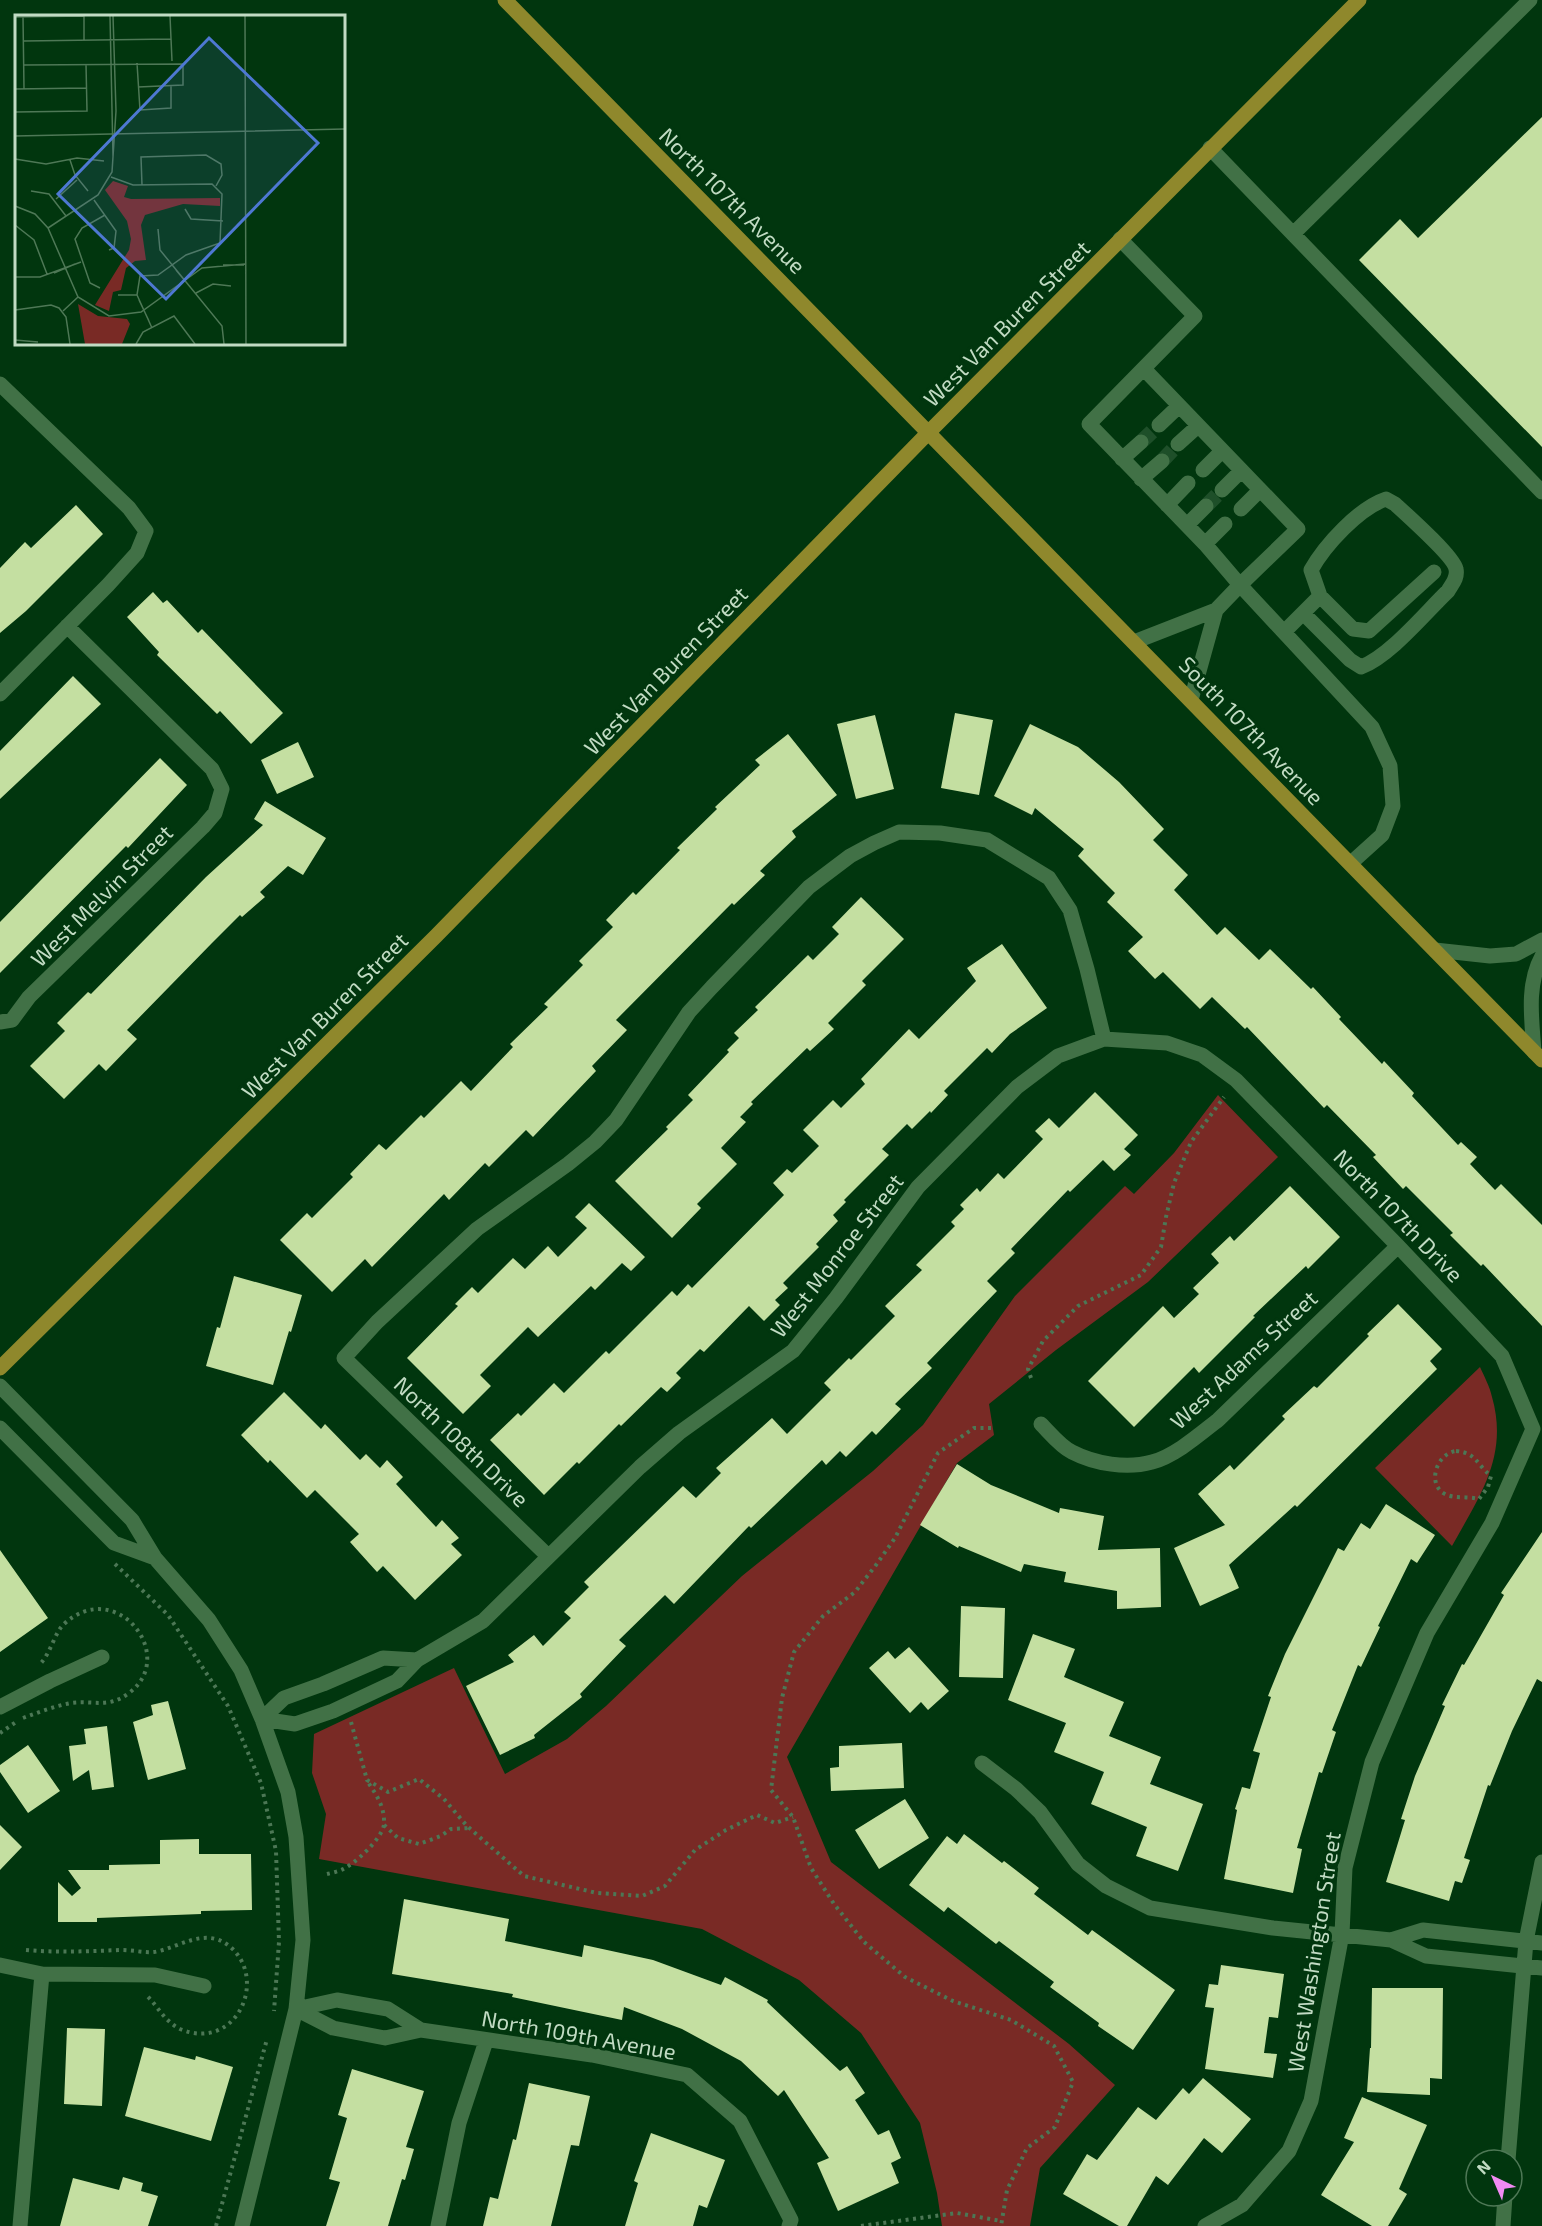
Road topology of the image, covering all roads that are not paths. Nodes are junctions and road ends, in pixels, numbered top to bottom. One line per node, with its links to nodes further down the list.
1 (505, 0): 12 (main road, North 107th Avenue)
2 (1359, 0): 4 (main road, West Van Buren Street)
3 (1530, 0): 5 (street)
4 (1210, 148): 5 (street); 6 (main road, West Van Buren Street)
5 (1293, 234): 24 (street)
6 (1120, 239): 7 (street); 12 (main road, West Van Buren Street)
7 (1144, 369): 9 (street); 16 (street)
8 (0, 384): 36 (street)
9 (1179, 406): 10 (street); 11 (street)
10 (1159, 425)
11 (1198, 426): 14 (street); 15 (street)
12 (929, 432): 38 (main road, South 107th Avenue); 50 (main road, West Van Buren Street)
13 (1141, 442): 16 (street)
14 (1178, 444)
15 (1222, 452): 18 (street); 19 (street)
16 (1122, 459): 20 (street)
17 (1162, 460): 20 (street)
18 (1203, 470)
19 (1241, 471): 22 (street); 23 (street)
20 (1141, 479): 25 (street)
21 (1188, 483): 25 (street)
22 (1222, 490)
23 (1260, 490): 27 (street); 32 (street)
24 (1542, 492)
25 (1167, 505): 29 (street)
26 (1206, 506): 29 (street)
27 (1241, 509)
28 (1225, 524): 30 (street)
29 (1187, 525): 30 (street)
30 (1205, 544): 32 (street)
31 (1434, 572): 33 (street)
32 (1240, 585): 34 (street); 37 (street)
33 (1320, 596): 35 (street); 35 (street)
34 (1216, 610): 38 (street); 40 (street)
35 (1303, 613): 37 (street)
36 (67, 626): 39 (street); 45 (street, West Melvin Street)
37 (1284, 632): 41 (street)
38 (1134, 642): 40 (main road, South 107th Avenue)
39 (0, 694)
40 (1191, 700): 41 (main road, South 107th Avenue)
41 (1351, 863): 43 (main road, South 107th Avenue)
42 (1542, 940): 43 (street)
43 (1435, 950): 48 (main road, South 107th Avenue)
44 (1542, 956): 48 (street)
45 (0, 1022)
46 (1104, 1039): 47 (street, West Monroe Street); 55 (street, West Monroe Street); 55 (street, North 108th Drive)
47 (1202, 1055): 49 (street, North 107th Drive)
48 (1538, 1056)
49 (1398, 1246): 52 (street, West Adams Street); 54 (street, North 107th Drive)
50 (0, 1368)
51 (0, 1386): 56 (street)
52 (1041, 1424)
53 (0, 1428): 56 (street)
54 (1533, 1429): 63 (street, West Washington Street)
55 (548, 1556): 58 (street, West Monroe Street)
56 (155, 1558): 60 (street)
57 (102, 1657): 59 (street)
58 (417, 1660): 60 (street); 60 (street, West Monroe Street)
59 (0, 1707)
60 (262, 1719): 72 (street)
61 (982, 1762): 63 (street)
62 (1542, 1862): 65 (street)
63 (1342, 1934): 64 (street); 81 (street, West Washington Street)
64 (1391, 1940): 65 (street); 68 (street)
65 (1526, 1941): 66 (street); 68 (street)
66 (1542, 1943)
67 (0, 1965): 70 (street)
68 (1524, 1966): 69 (street); 75 (street)
69 (1542, 1968)
70 (42, 1974): 71 (street); 77 (street)
71 (204, 1986)
72 (296, 2008): 73 (street, North 109th Avenue); 73 (street, North 109th Avenue); 78 (street)
73 (421, 2030): 74 (street, North 109th Avenue)
74 (486, 2041): 79 (street); 80 (street, North 109th Avenue)
75 (1509, 2148)
76 (1504, 2208): 82 (street)
77 (20, 2226)
78 (242, 2226)
79 (438, 2226)
80 (789, 2226)
81 (1205, 2226)
82 (1503, 2226)

